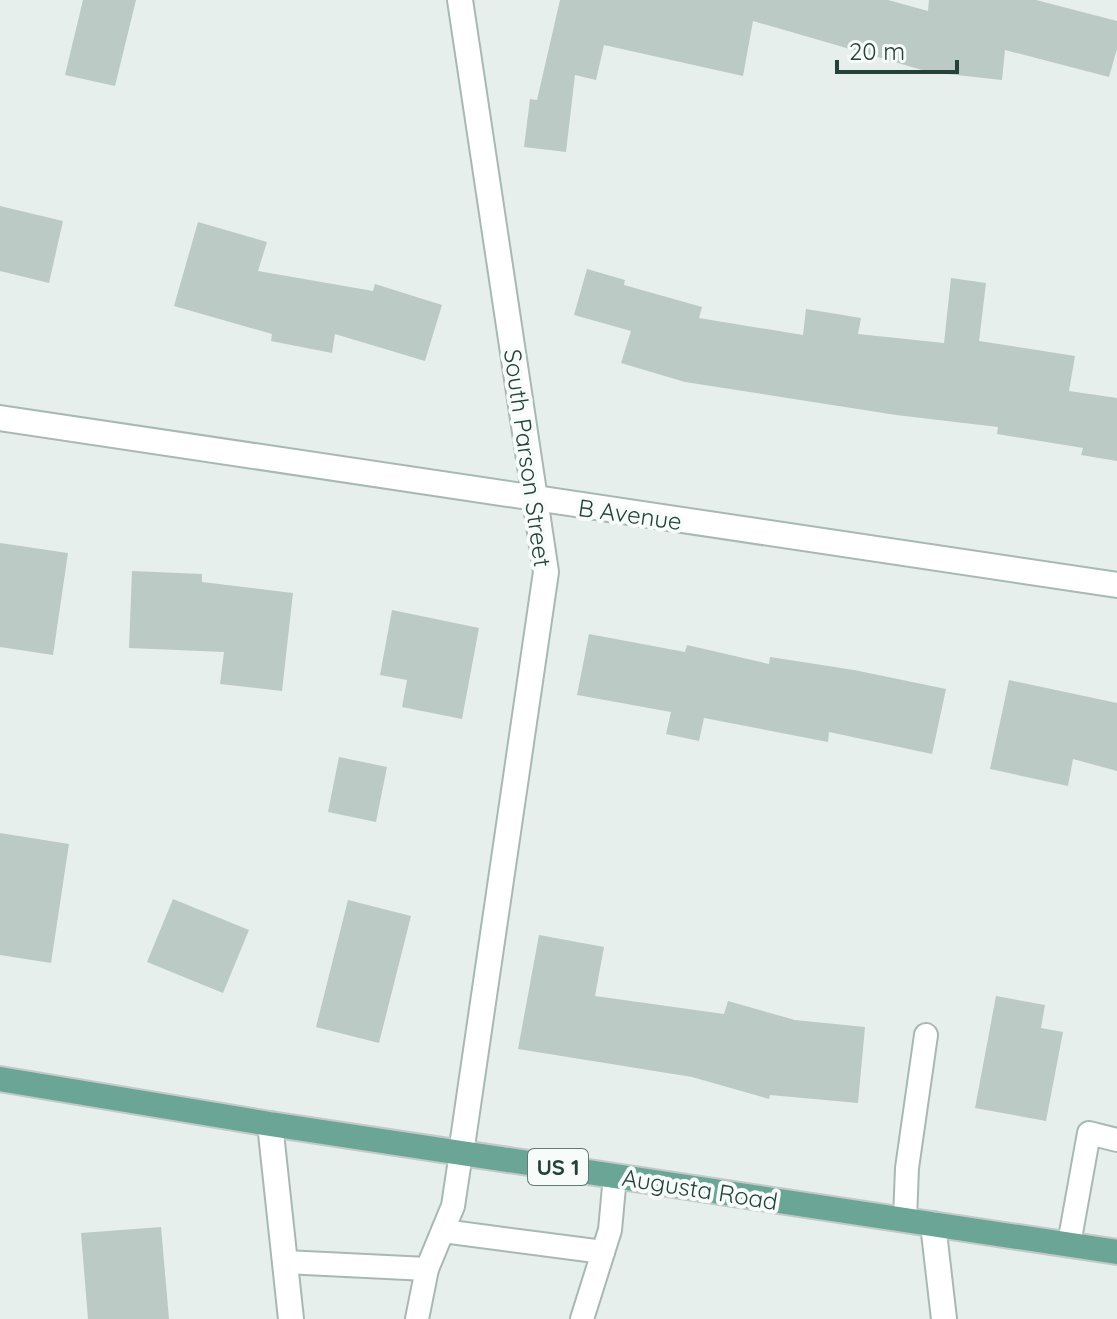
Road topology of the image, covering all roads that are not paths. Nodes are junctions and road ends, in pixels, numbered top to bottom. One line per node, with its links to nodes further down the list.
1 (460, 0): 3 (street, South Parson Street)
2 (0, 418): 3 (street, B Avenue)
3 (535, 500): 4 (street, B Avenue); 9 (street, South Parson Street)
4 (1117, 585)
5 (926, 1035): 11 (lane)
6 (0, 1079): 7 (main road, Augusta Road / US 1)
7 (270, 1124): 9 (main road, Augusta Road / US 1); 17 (street)
8 (1117, 1140): 14 (lane)
9 (461, 1153): 10 (main road, Augusta Road / US 1); 13 (lane)
10 (615, 1176): 11 (main road, Augusta Road / US 1); 15 (lane)
11 (905, 1219): 12 (main road, Augusta Road / US 1)
12 (933, 1224): 14 (main road, Augusta Road / US 1); 22 (street)
13 (443, 1231): 15 (lane); 18 (lane)
14 (1069, 1244): 16 (main road, Augusta Road / US 1)
15 (603, 1252): 21 (lane)
16 (1117, 1252)
17 (285, 1262): 18 (lane); 19 (street)
18 (427, 1269): 20 (lane)
19 (291, 1319)
20 (417, 1319)
21 (582, 1319)
22 (944, 1319)

